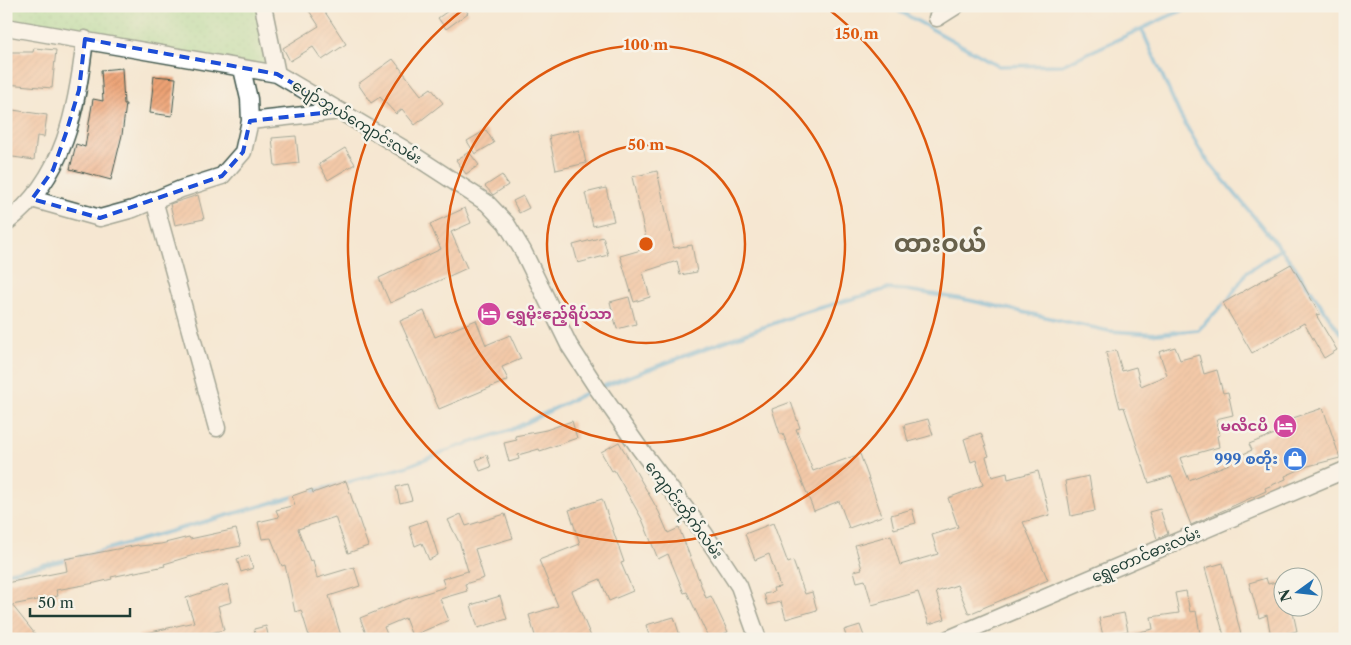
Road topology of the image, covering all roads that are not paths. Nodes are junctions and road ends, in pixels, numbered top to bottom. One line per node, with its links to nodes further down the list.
1 (263, 6): 7 (street)
2 (956, 6): 3 (street)
3 (937, 18)
4 (6, 27): 5 (street, ပျော်ဘွယ်ကျောင်းလမ်း)
5 (85, 39): 6 (street, ပျော်ဘွယ်ကျောင်းလမ်း); 10 (street)
6 (242, 69): 7 (street, ပျော်ဘွယ်ကျောင်းလမ်း); 9 (street)
7 (277, 74): 8 (street, ပျော်ဘွယ်ကျောင်းလမ်း)
8 (340, 111): 9 (street); 13 (street, ပျော်ဘွယ်ကျောင်းလမ်း)
9 (250, 120): 11 (street)
10 (32, 199): 11 (street); 12 (street)
11 (154, 200): 14 (street)
12 (6, 223)
13 (597, 388): 16 (street, ကျောင်းတိုက်လမ်း)
14 (216, 428)
15 (1345, 470): 17 (street, ရွှေတောင်ဓားလမ်း)
16 (758, 639)
17 (948, 639)

